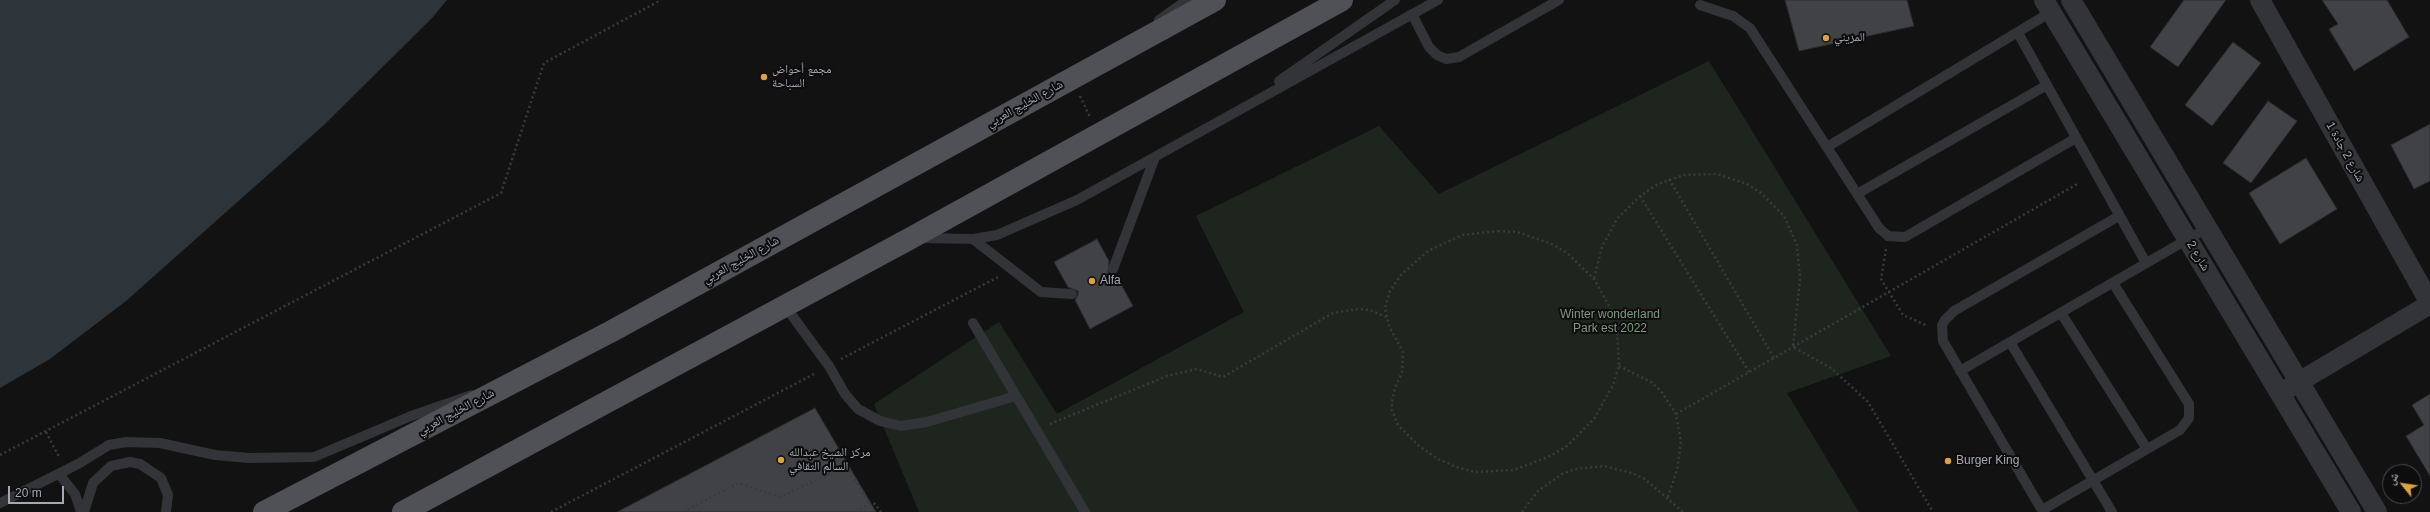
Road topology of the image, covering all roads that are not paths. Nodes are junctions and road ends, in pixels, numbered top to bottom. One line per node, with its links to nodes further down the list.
1 (1187, 0): 13 (lane)
2 (1215, 0): 13 (main road, شارع الخليج العربي)
3 (1342, 0): 22 (main road)
4 (1395, 0): 15 (lane)
5 (1438, 0): 11 (lane)
6 (1559, 0): 11 (lane)
7 (2071, 0): 21 (street, شارع 2)
8 (2260, 0): 29 (street, شارع 2 جادة 1)
9 (1700, 5): 17 (lane)
10 (2048, 6): 12 (lane); 24 (street, شارع 2)
11 (1412, 14): 15 (lane)
12 (2018, 33): 14 (lane); 17 (lane)
13 (1102, 62): 36 (main road, شارع الخليج العربي)
14 (2047, 85): 16 (lane); 19 (lane)
15 (1233, 113): 18 (lane)
16 (2076, 138): 19 (lane); 20 (lane)
17 (1827, 147): 19 (lane)
18 (1154, 157): 23 (lane); 26 (lane)
19 (1857, 194)
20 (2119, 216): 25 (lane); 34 (lane)
21 (2207, 228): 24 (lane); 35 (street, شارع 2)
22 (911, 238): 23 (lane); 30 (main road)
23 (973, 239): 28 (lane)
24 (2188, 240): 25 (lane); 37 (street, شارع 2)
25 (2146, 263): 27 (lane)
26 (1113, 269)
27 (2113, 283): 31 (lane); 39 (lane)
28 (1072, 294)
29 (2430, 304): 35 (street, شارع 2 جادة 1)
30 (785, 306): 38 (lane); 47 (main road)
31 (2061, 313): 33 (lane); 39 (lane)
32 (973, 323): 38 (lane)
33 (2010, 342): 34 (lane); 41 (lane)
34 (1960, 370): 43 (lane)
35 (2299, 382): 37 (street, شارع 2 جادة 1); 51 (street, شارع 2)
36 (505, 386): 40 (lane); 46 (main road, شارع الخليج العربي)
37 (2280, 393): 50 (street, شارع 2)
38 (1016, 396): 48 (lane)
39 (2147, 449): 41 (lane)
40 (62, 472): 42 (lane); 44 (lane)
41 (2092, 481): 43 (lane); 49 (lane)
42 (0, 503)
43 (2043, 511)
44 (83, 512): 45 (lane)
45 (166, 512)
46 (264, 512)
47 (404, 512)
48 (1085, 512)
49 (2112, 512)
50 (2351, 512)
51 (2376, 512)

